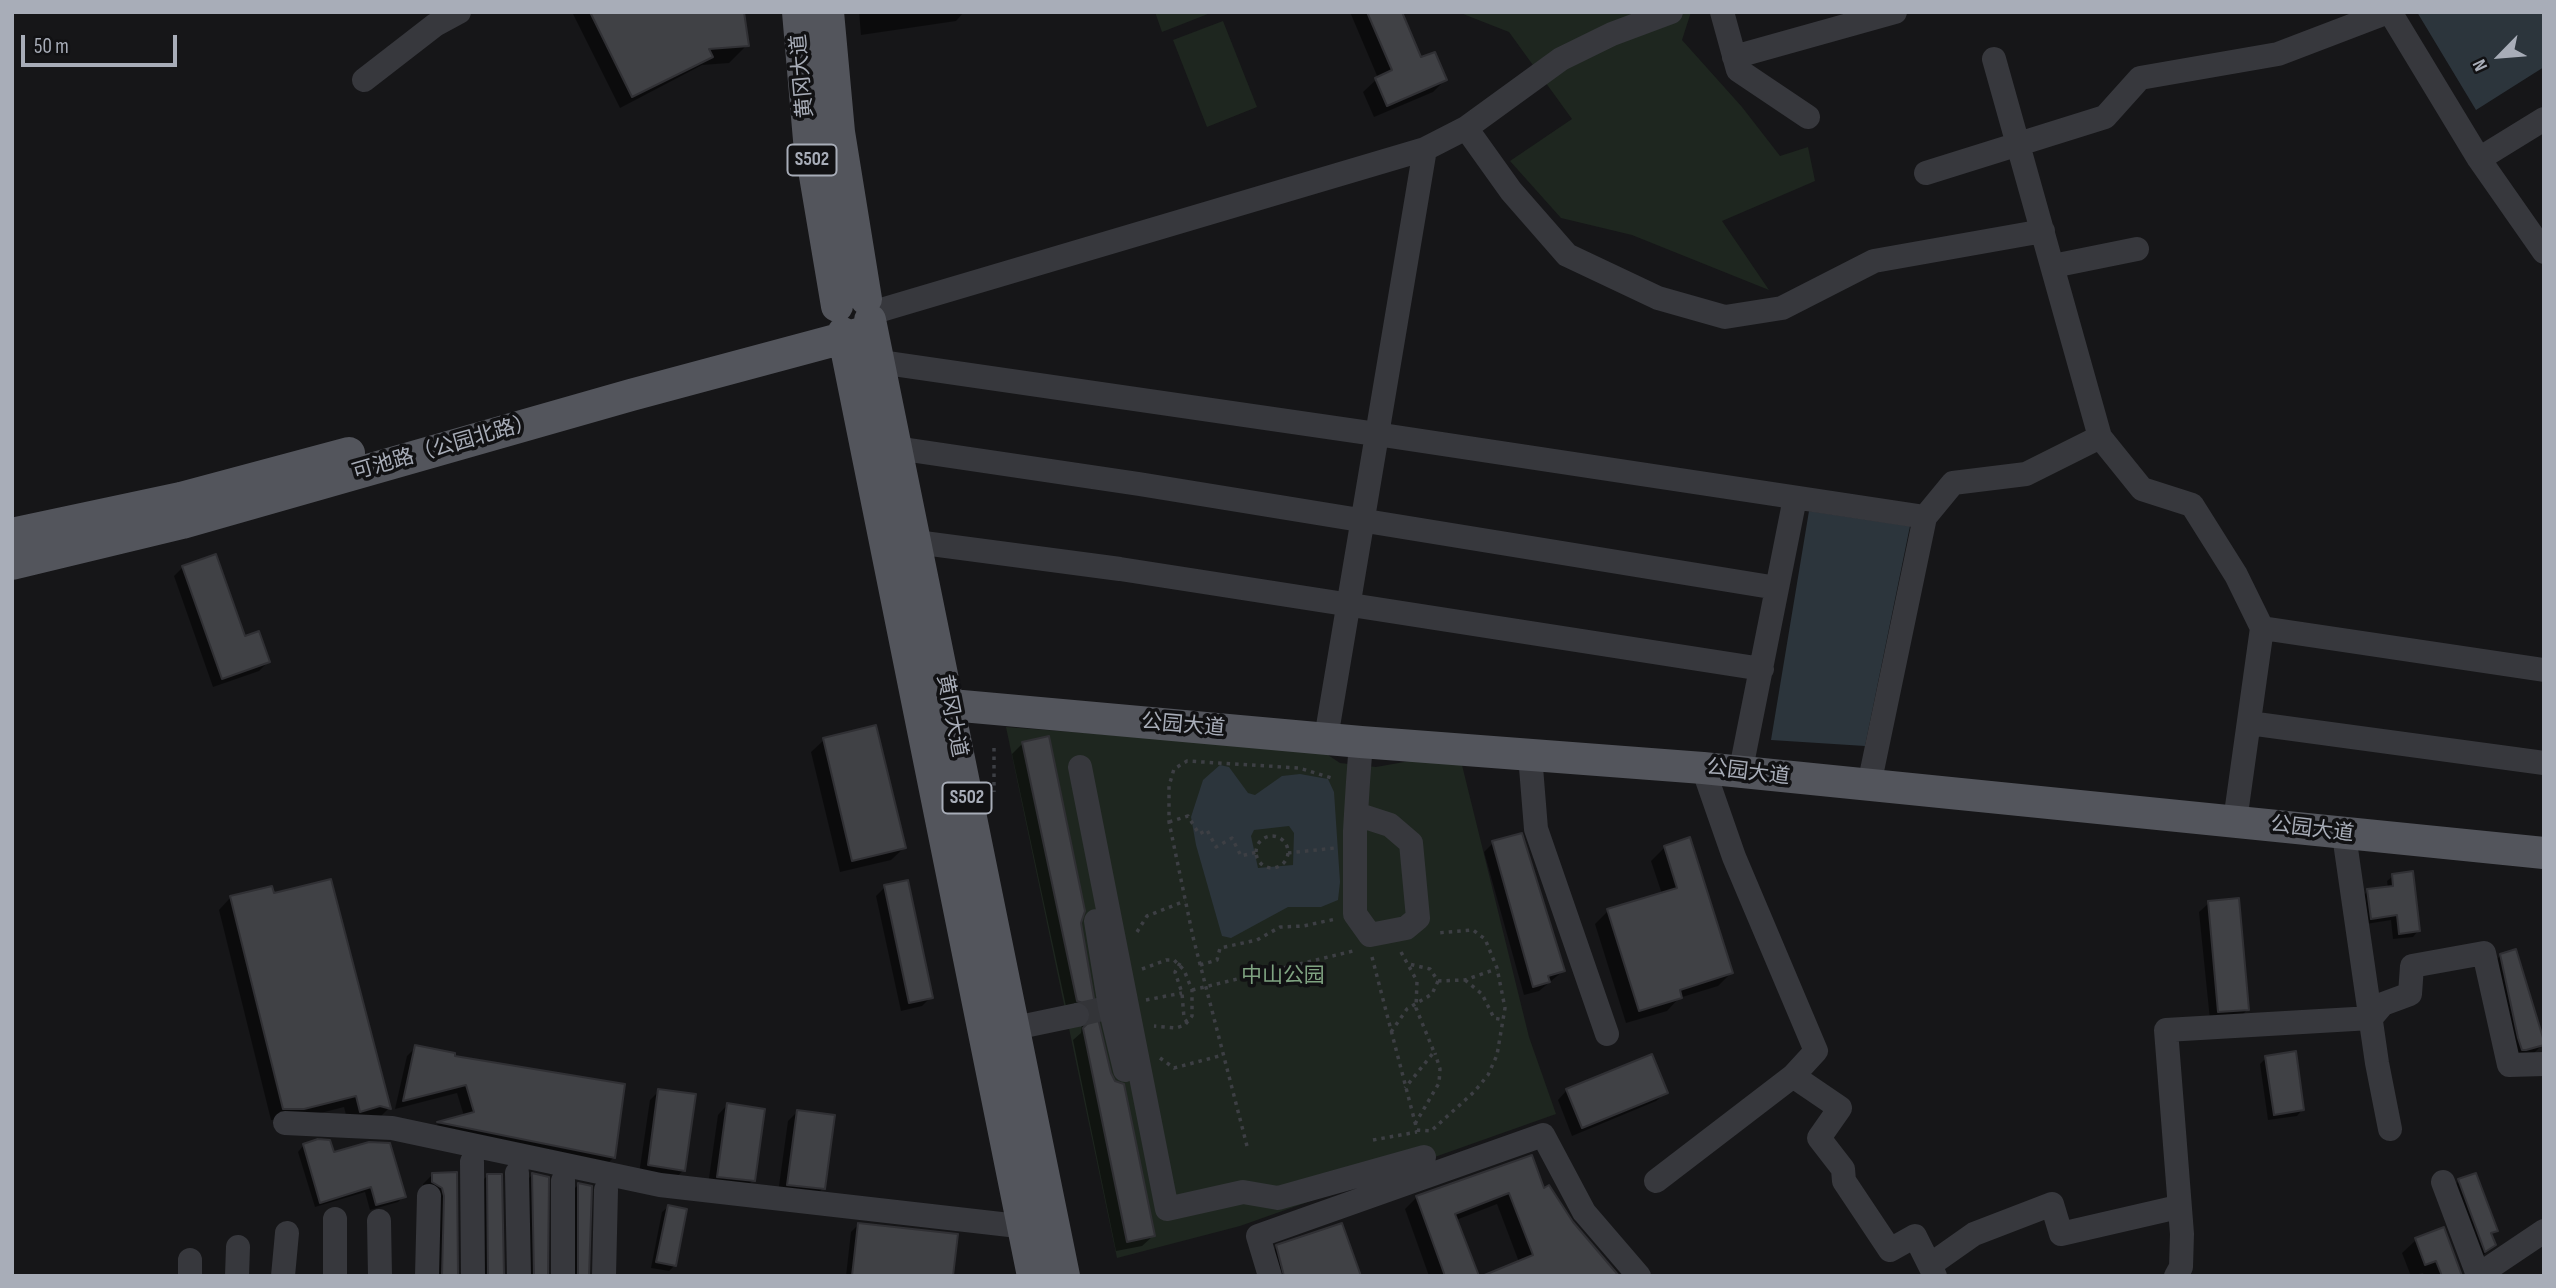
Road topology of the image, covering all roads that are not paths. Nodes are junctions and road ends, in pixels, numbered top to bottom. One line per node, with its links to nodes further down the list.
1 (458, 12): 11 (street)
2 (798, 12): 23 (main road, 黄冈大道 / S502)
3 (828, 12): 23 (main road, 黄冈大道 / S502)
4 (1671, 12): 14 (street)
5 (1722, 12): 9 (street)
6 (2389, 12): 15 (street); 17 (street)
7 (1888, 13): 8 (street)
8 (1845, 19): 9 (street)
9 (1734, 57): 12 (street)
10 (1994, 59): 15 (street)
11 (364, 80)
12 (1808, 117)
13 (2544, 119): 17 (street)
14 (1466, 128): 16 (street); 19 (street)
15 (2017, 145): 18 (street); 19 (street)
16 (1425, 149): 23 (street); 25 (street)
17 (2479, 159): 21 (street)
18 (1926, 173)
19 (2043, 231): 22 (street)
20 (2137, 249): 22 (street)
21 (2544, 252)
22 (2053, 266): 26 (street)
23 (860, 317): 31 (main road, 可池路（公园北路）); 33 (main road, 可池路（公园北路）); 89 (main road, 黄冈大道 / S502); 90 (main road, 黄冈大道 / S502)
24 (880, 362): 25 (street)
25 (1376, 434): 28 (street); 30 (street)
26 (2100, 437): 29 (street); 36 (street)
27 (896, 448): 30 (street)
28 (1795, 498): 29 (street); 34 (street)
29 (1925, 517): 48 (street)
30 (1362, 520): 34 (street); 35 (street)
31 (12, 534)
32 (916, 542): 35 (street)
33 (12, 564)
34 (1777, 589): 37 (street)
35 (1348, 606): 37 (street); 41 (street)
36 (2262, 628): 38 (street); 40 (street)
37 (1762, 669): 47 (street)
38 (2544, 670)
39 (951, 705): 41 (main road, 公园大道)
40 (2249, 723): 44 (street); 50 (street)
41 (1326, 738): 42 (main road, 公园大道)
42 (1361, 743): 43 (main road, 公园大道); 49 (street)
43 (1530, 755): 46 (main road, 公园大道); 57 (street)
44 (2544, 763)
45 (1080, 767): 53 (street)
46 (1703, 768): 47 (main road, 公园大道); 59 (street)
47 (1740, 774): 48 (main road, 公园大道)
48 (1869, 785): 50 (main road, 公园大道)
49 (1356, 814): 49 (street)
50 (2235, 821): 51 (main road, 公园大道)
51 (2344, 835): 52 (main road, 公园大道); 55 (street)
52 (2544, 853)
53 (1100, 859): 63 (street); 63 (street)
54 (1077, 1015): 56 (street)
55 (2371, 1018): 58 (street); 61 (street); 71 (street)
56 (1010, 1029)
57 (1607, 1034)
58 (2544, 1064)
59 (1793, 1076): 67 (street); 79 (street)
60 (285, 1123): 74 (street)
61 (2390, 1129)
62 (1424, 1157): 63 (street)
63 (1158, 1159)
64 (472, 1163): 85 (street)
65 (517, 1173): 86 (street)
66 (564, 1181): 87 (street)
67 (1656, 1181)
68 (2443, 1182): 94 (street)
69 (606, 1190): 88 (street)
70 (429, 1196): 84 (street)
71 (2178, 1207): 79 (street); 93 (street)
72 (335, 1219): 82 (street)
73 (379, 1221): 83 (street)
74 (1027, 1227)
75 (2544, 1231): 78 (street)
76 (287, 1233): 81 (street)
77 (238, 1247): 80 (street)
78 (2507, 1268): 94 (street)
79 (1932, 1270)
80 (237, 1276)
81 (283, 1276)
82 (335, 1276)
83 (380, 1276)
84 (427, 1276)
85 (474, 1276)
86 (519, 1276)
87 (564, 1276)
88 (604, 1276)
89 (1033, 1276)
90 (1064, 1276)
91 (1270, 1276): 92 (street)
92 (1639, 1276)
93 (2176, 1276)
94 (2477, 1276)

